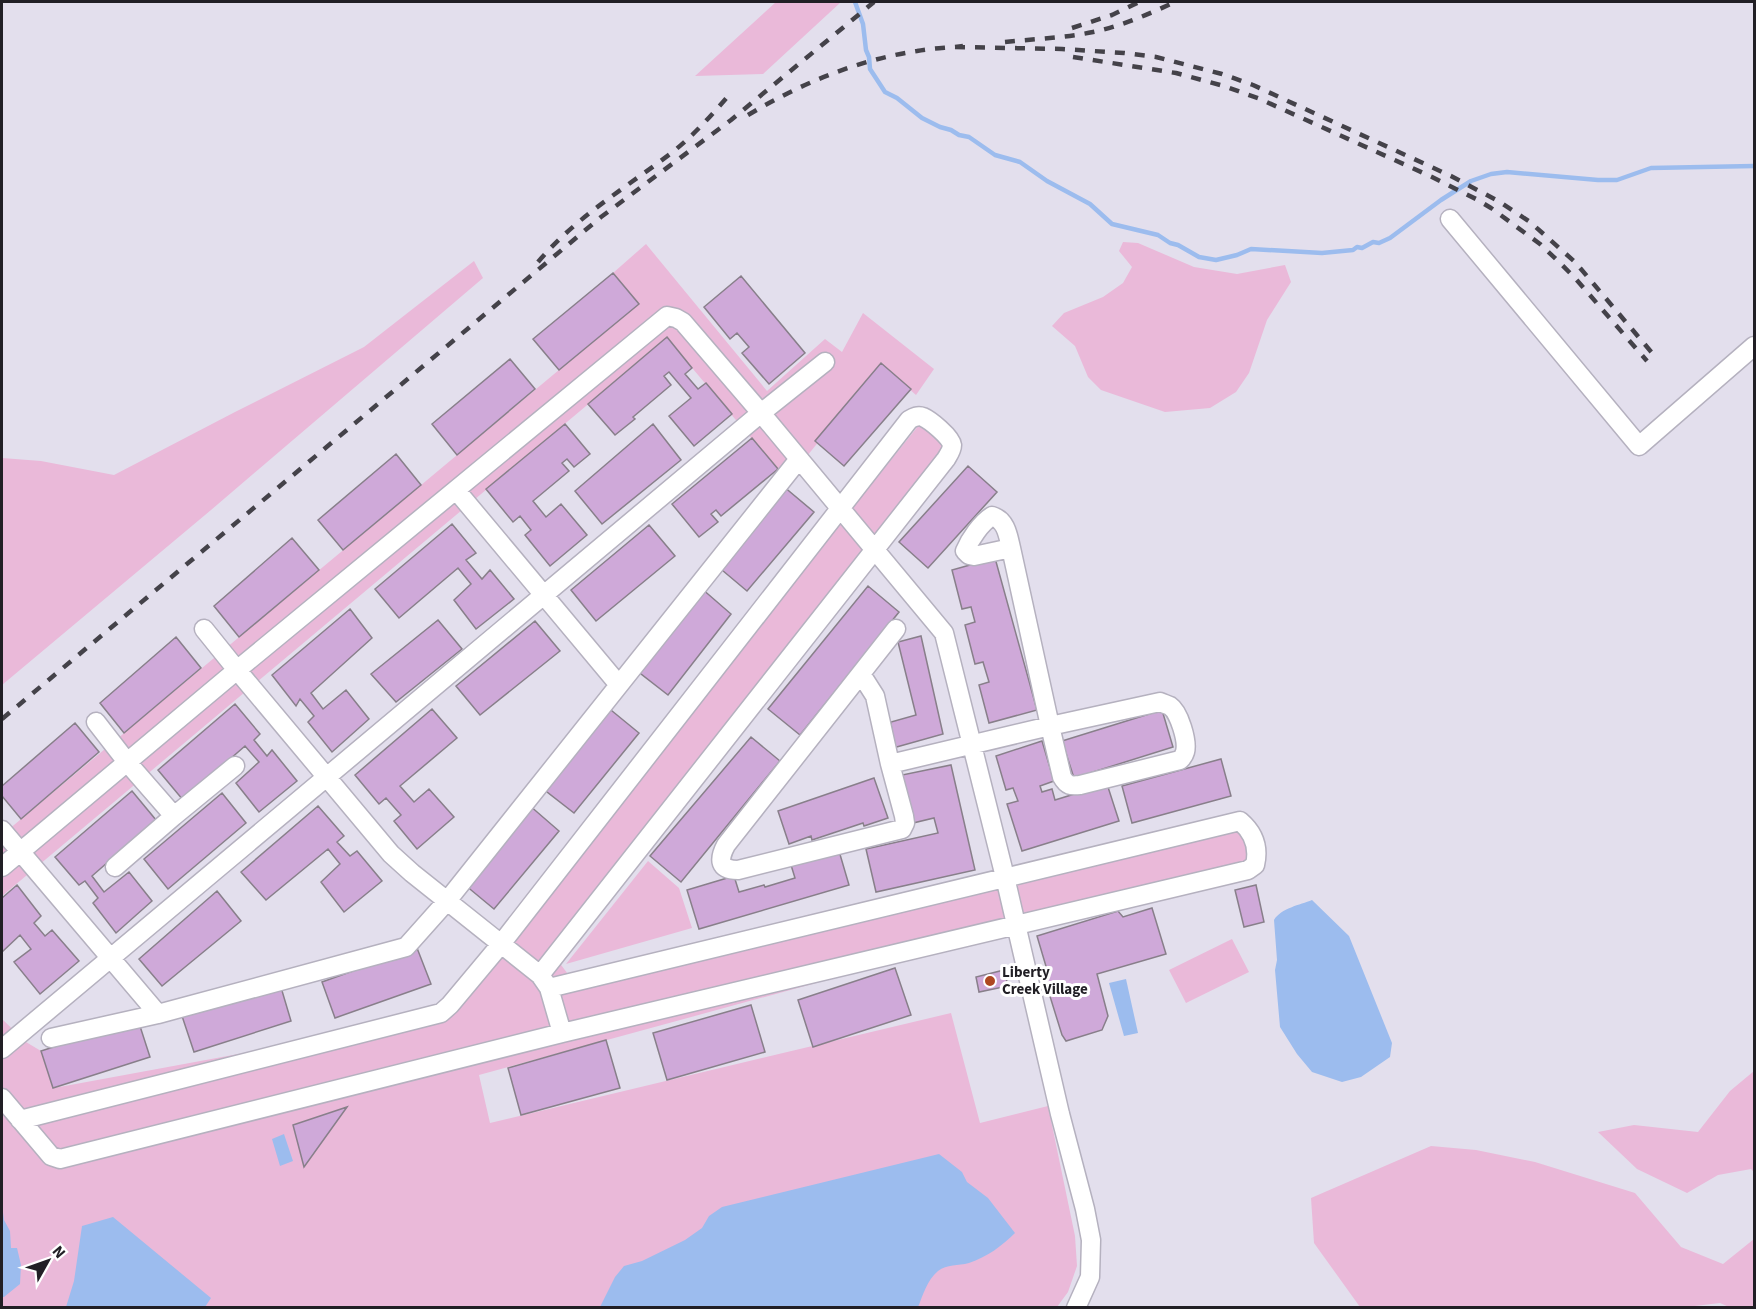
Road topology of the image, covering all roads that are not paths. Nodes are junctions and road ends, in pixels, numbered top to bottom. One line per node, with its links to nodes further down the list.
1 (1450, 219): 2 (street)
2 (1755, 346)
3 (825, 362): 4 (street)
4 (761, 413): 5 (street); 6 (street); 10 (street)
5 (799, 459): 7 (street); 15 (street)
6 (456, 490): 10 (street); 13 (street)
7 (840, 507): 8 (street); 8 (street); 31 (street)
8 (874, 548): 18 (street); 33 (street)
9 (1011, 548): 17 (street)
10 (543, 595): 15 (street); 22 (street)
11 (204, 629): 13 (street)
12 (896, 629): 14 (street)
13 (237, 670): 19 (street); 22 (street)
14 (861, 674): 20 (street); 20 (street)
15 (619, 685): 29 (street)
16 (96, 722): 19 (street)
17 (1050, 726): 17 (street); 18 (street)
18 (972, 744): 20 (street); 28 (street)
19 (127, 762): 23 (street); 25 (street)
20 (890, 764)
21 (235, 766): 23 (street)
22 (326, 777): 29 (street); 32 (street)
23 (174, 816): 27 (street)
24 (2, 830): 25 (street)
25 (20, 852): 26 (street); 32 (street)
26 (2, 867)
27 (115, 867)
28 (1005, 877): 30 (street); 30 (street); 33 (street)
29 (447, 901): 31 (street); 34 (street)
30 (1016, 927): 35 (street); 40 (street)
31 (501, 944): 33 (street); 39 (street)
32 (111, 958): 34 (street); 37 (street)
33 (544, 981): 35 (street)
34 (158, 1014): 36 (street)
35 (562, 1033): 39 (street)
36 (51, 1038)
37 (2, 1049)
38 (2, 1098): 39 (street)
39 (20, 1120)
40 (1076, 1308)

